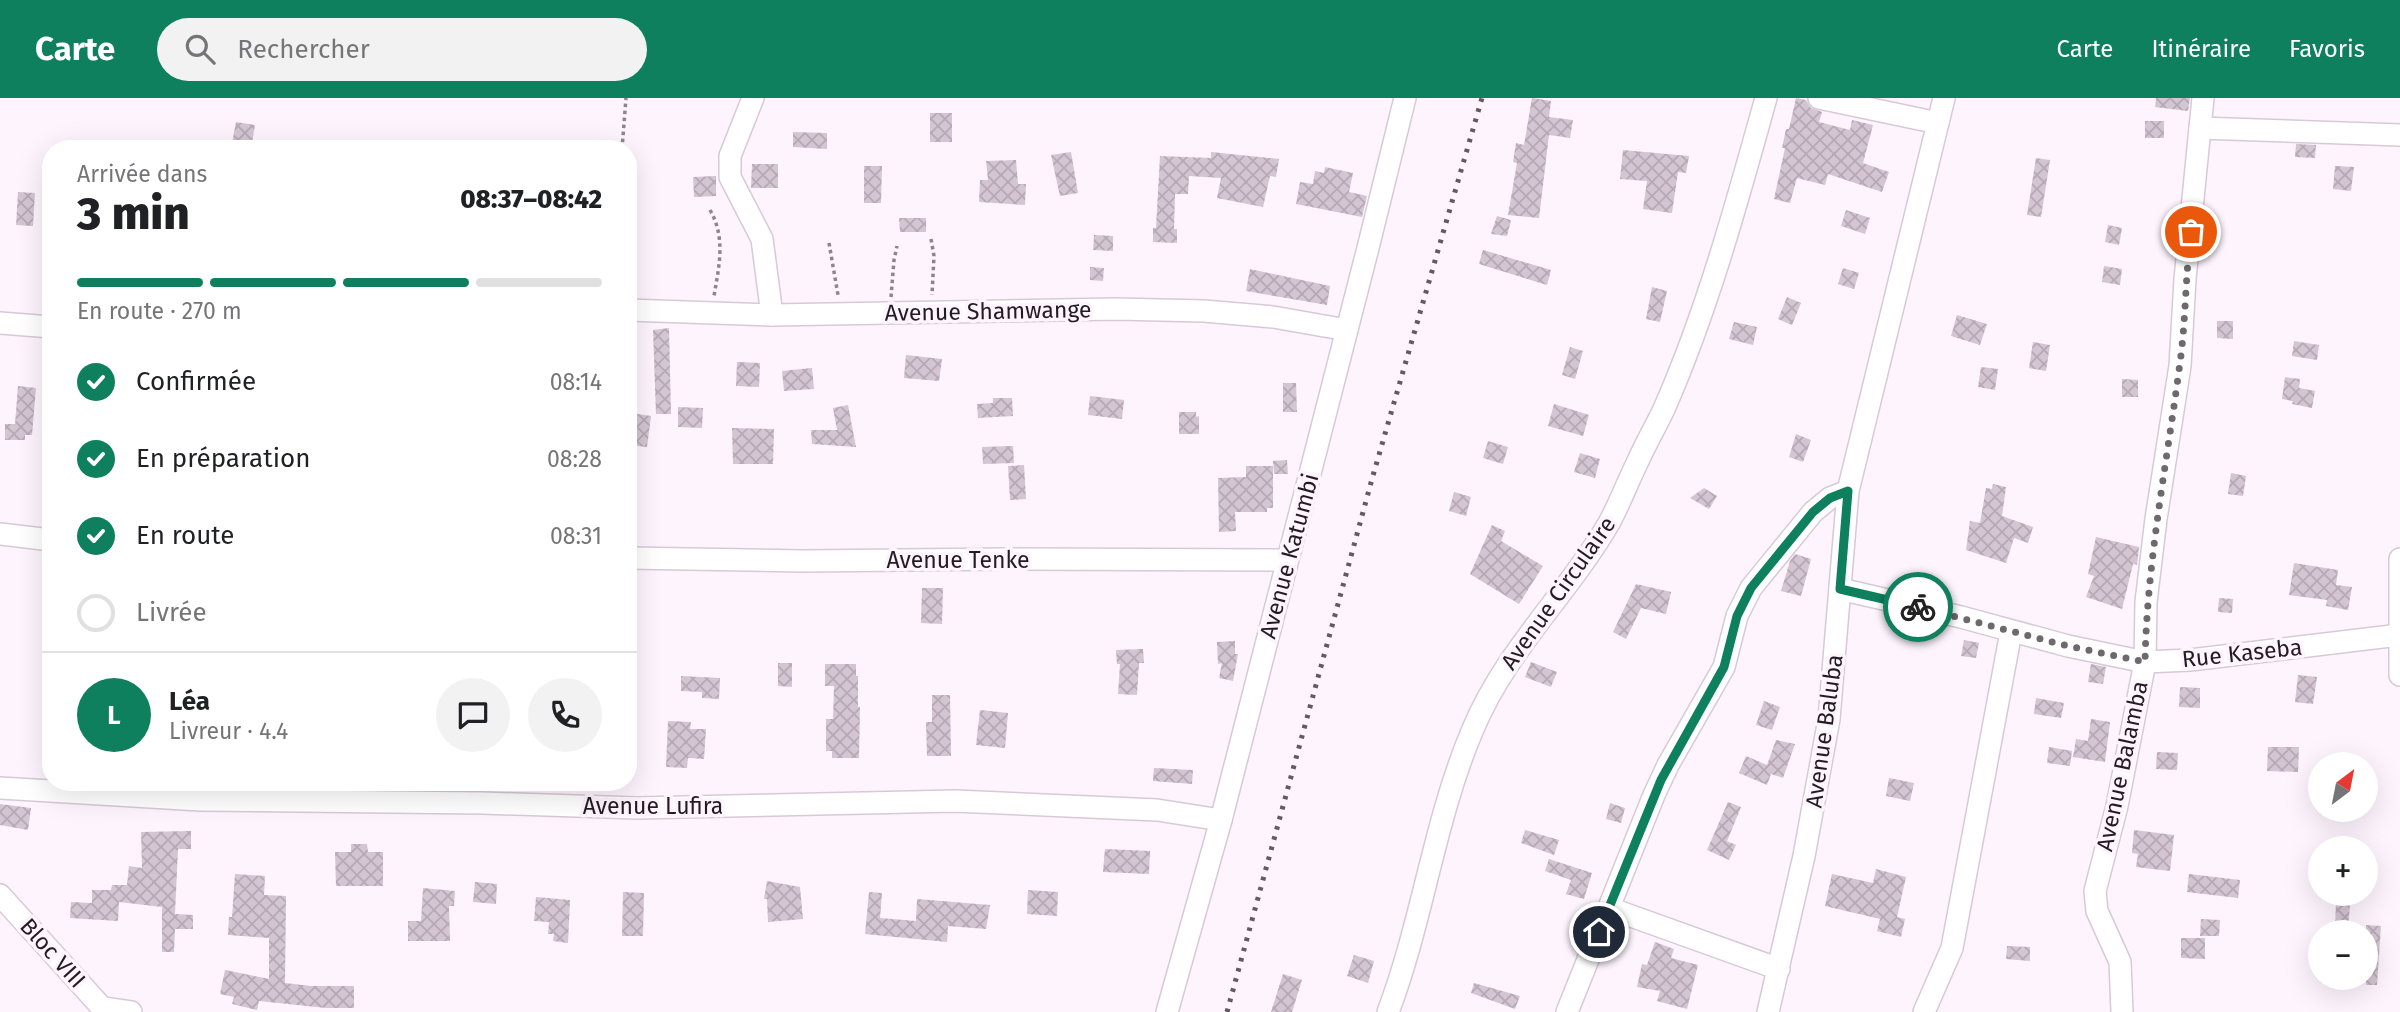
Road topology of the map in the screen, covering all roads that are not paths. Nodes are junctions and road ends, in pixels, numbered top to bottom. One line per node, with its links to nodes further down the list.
1 (753, 98): 11 (street)
2 (1405, 98): 14 (street, Avenue Katumbi)
3 (1766, 98): 36 (street, Avenue Circulaire)
4 (1819, 98): 7 (street)
5 (1944, 98): 7 (street, Avenue Baluba)
6 (2203, 98): 8 (street, Avenue Balamba)
7 (1938, 123): 15 (street, Avenue Baluba)
8 (2200, 128): 9 (street); 24 (street, Avenue Balamba)
9 (2400, 135)
10 (637, 310): 11 (street, Avenue Shamwange)
11 (772, 315): 14 (street, Avenue Shamwange)
12 (0, 323): 13 (street)
13 (42, 326)
14 (1347, 330): 20 (street, Avenue Katumbi)
15 (1848, 491): 21 (street, Avenue Baluba); 31 (street)
16 (0, 534): 17 (street)
17 (42, 539)
18 (637, 558): 20 (street, Avenue Tenke)
19 (2400, 559): 23 (street)
20 (1287, 560): 29 (street, Avenue Katumbi)
21 (1840, 589): 22 (street, Rue Kaseba); 32 (street, Avenue Baluba)
22 (2011, 632): 24 (street, Rue Kaseba); 39 (street)
23 (2399, 635): 24 (street, Rue Kaseba); 25 (street)
24 (2145, 662): 40 (street, Avenue Balamba)
25 (2400, 675)
26 (0, 788): 27 (street, Avenue Lufira)
27 (42, 791)
28 (50, 791): 29 (street, Avenue Lufira)
29 (1221, 820): 35 (street, Avenue Katumbi)
30 (0, 895): 33 (street, Bloc VIII)
31 (1609, 908): 32 (street); 37 (street)
32 (1779, 969): 38 (street, Avenue Baluba)
33 (105, 1010): 34 (street)
34 (131, 1012)
35 (1167, 1012)
36 (1388, 1012)
37 (1567, 1012)
38 (1768, 1012)
39 (1924, 1012)
40 (2122, 1012)

